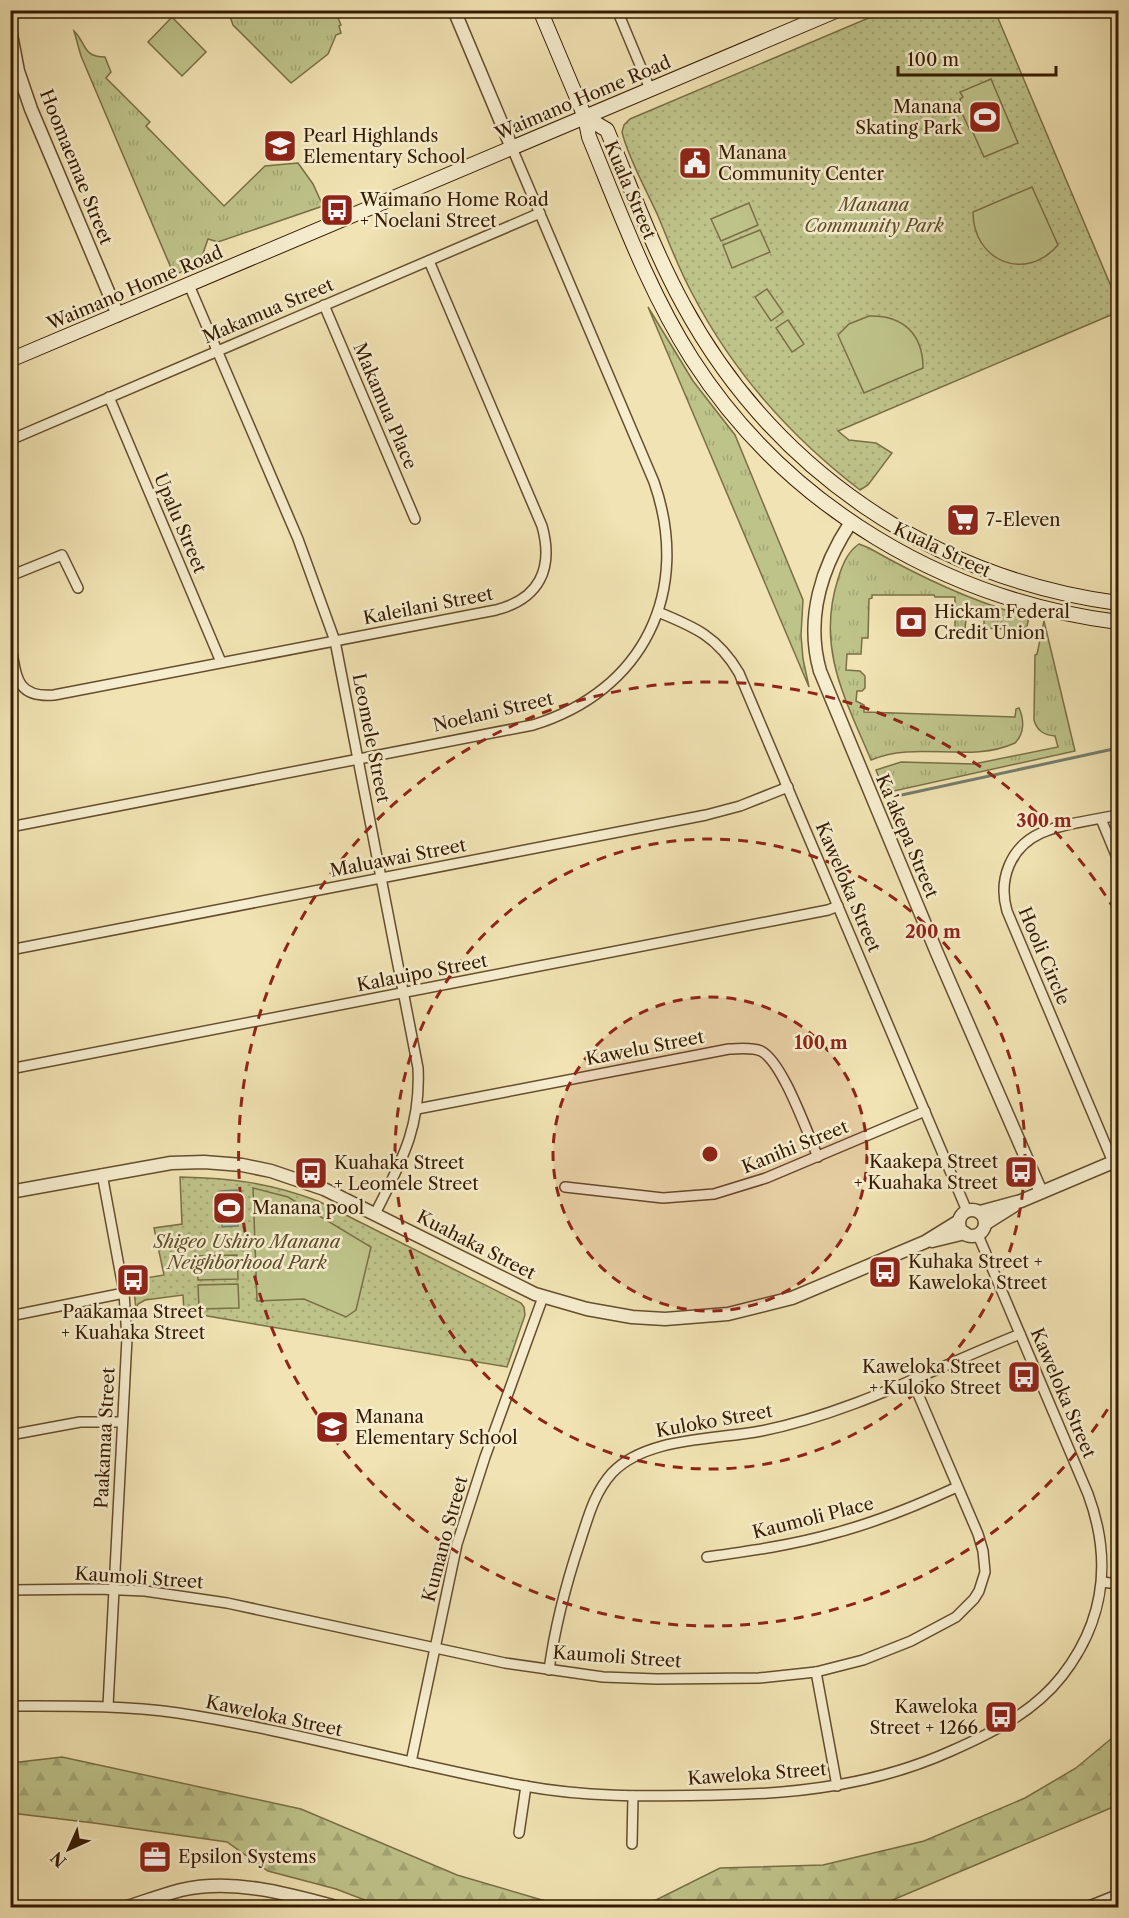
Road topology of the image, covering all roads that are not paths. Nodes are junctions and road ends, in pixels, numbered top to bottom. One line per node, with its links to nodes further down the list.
1 (454, 10): 10 (street, Noelani Street)
2 (540, 10): 9 (main road)
3 (617, 10): 8 (street)
4 (838, 10): 5 (main road, Waimano Home Road)
5 (805, 17): 8 (main road, Waimano Home Road)
6 (10, 29): 7 (street, Hoomaemae Street)
7 (16, 83): 15 (street, Hoomaemae Street)
8 (650, 89): 9 (main road, Waimano Home Road)
9 (585, 117): 10 (main road, Waimano Home Road); 20 (main road, Kuala Street); 22 (main road, Kuala Street)
10 (512, 148): 11 (street, Noelani Street); 13 (main road, Waimano Home Road)
11 (540, 213): 12 (street, Makamua Street); 28 (street, Noelani Street)
12 (429, 261): 14 (street, Makamua Street); 30 (street, Kaleilani Street)
13 (189, 285): 15 (main road, Waimano Home Road); 16 (street, Leomele Street)
14 (324, 305): 16 (street, Makamua Street); 21 (street, Makamua Place)
15 (118, 315): 17 (main road, Waimano Home Road)
16 (217, 350): 18 (street, Makamua Street); 30 (street, Leomele Street)
17 (10, 360)
18 (109, 397): 19 (street, Makamua Street); 32 (street, Upalu Street)
19 (10, 440)
20 (862, 505): 22 (main road); 25 (main road, Kuala Street)
21 (415, 519)
22 (851, 522): 27 (main road, Kuala Street); 51 (street, Ka'akepa Street)
23 (10, 576): 24 (street)
24 (78, 588)
25 (1044, 588): 26 (main road, Kuala Street); 27 (main road)
26 (1119, 603)
27 (1038, 607): 29 (main road, Kuala Street)
28 (658, 612): 33 (street, Noelani Street); 34 (street, Kaweloka Street)
29 (1119, 622)
30 (335, 641): 32 (street, Kaleilani Street); 33 (street, Leomele Street)
31 (10, 642): 32 (street, Kaleilani Street)
32 (221, 662)
33 (359, 759): 37 (street, Noelani Street); 39 (street, Leomele Street)
34 (788, 787): 39 (street, Maluawai Street); 40 (street, Kaweloka Street)
35 (1119, 815): 36 (street, Hooli Circle)
36 (1101, 819): 38 (street); 47 (street, Hooli Circle)
37 (10, 827)
38 (1119, 860)
39 (382, 878): 41 (street, Maluawai Street); 42 (street, Leomele Street)
40 (838, 906): 42 (street, Kalauipo Street); 45 (street, Kaweloka Street)
41 (10, 950)
42 (404, 993): 43 (street, Kalauipo Street); 44 (street, Leomele Street)
43 (10, 1069)
44 (417, 1109): 46 (street, Kawelu Street); 52 (street, Leomele Street)
45 (925, 1111): 46 (street, Kanihi Street); 53 (street, Kaweloka Street)
46 (818, 1156): 49 (street, Kanihi Street)
47 (1117, 1165): 51 (street, Kuahaka Street)
48 (102, 1174): 50 (street, Kuahaka Street); 52 (street, Kuahaka Street); 54 (street, Paakamaa Street)
49 (565, 1187)
50 (10, 1192)
51 (1041, 1192): 53 (street, Kuahaka Street)
52 (375, 1214): 55 (street, Kuahaka Street)
53 (972, 1223): 55 (street, Kuahaka Street); 57 (street, Kaweloka Street)
54 (124, 1293): 56 (street); 59 (street, Paakamaa Street)
55 (543, 1297): 67 (street, Kumano Street)
56 (10, 1316)
57 (1020, 1334): 58 (street, Kuloko Street); 63 (street, Kaweloka Street)
58 (912, 1380): 61 (street, Kaumoli Street); 68 (street, Kuloko Street)
59 (122, 1422): 60 (street); 66 (street, Paakamaa Street)
60 (10, 1435)
61 (957, 1487): 62 (street, Kaumoli Place); 69 (street, Kaumoli Street)
62 (707, 1557)
63 (1102, 1582): 64 (street); 74 (street, Kaweloka Street)
64 (1119, 1584)
65 (10, 1590): 66 (street, Kaumoli Street)
66 (114, 1590): 67 (street, Kaumoli Street); 71 (street, Paakamaa Street)
67 (434, 1647): 68 (street, Kaumoli Street); 72 (street, Kumano Street)
68 (549, 1670): 69 (street, Kaumoli Street)
69 (816, 1672): 74 (street)
70 (10, 1706): 71 (street, Kaweloka Street)
71 (108, 1706): 72 (street, Kaweloka Street)
72 (411, 1762): 73 (street, Kaweloka Street)
73 (526, 1786): 75 (street, Kaweloka Street); 76 (street)
74 (837, 1786): 75 (street, Kaweloka Street)
75 (633, 1796): 77 (street)
76 (519, 1833)
77 (632, 1844)
78 (1119, 1896): 81 (street)
79 (123, 1908): 80 (street)
80 (340, 1908)
81 (1088, 1908)

